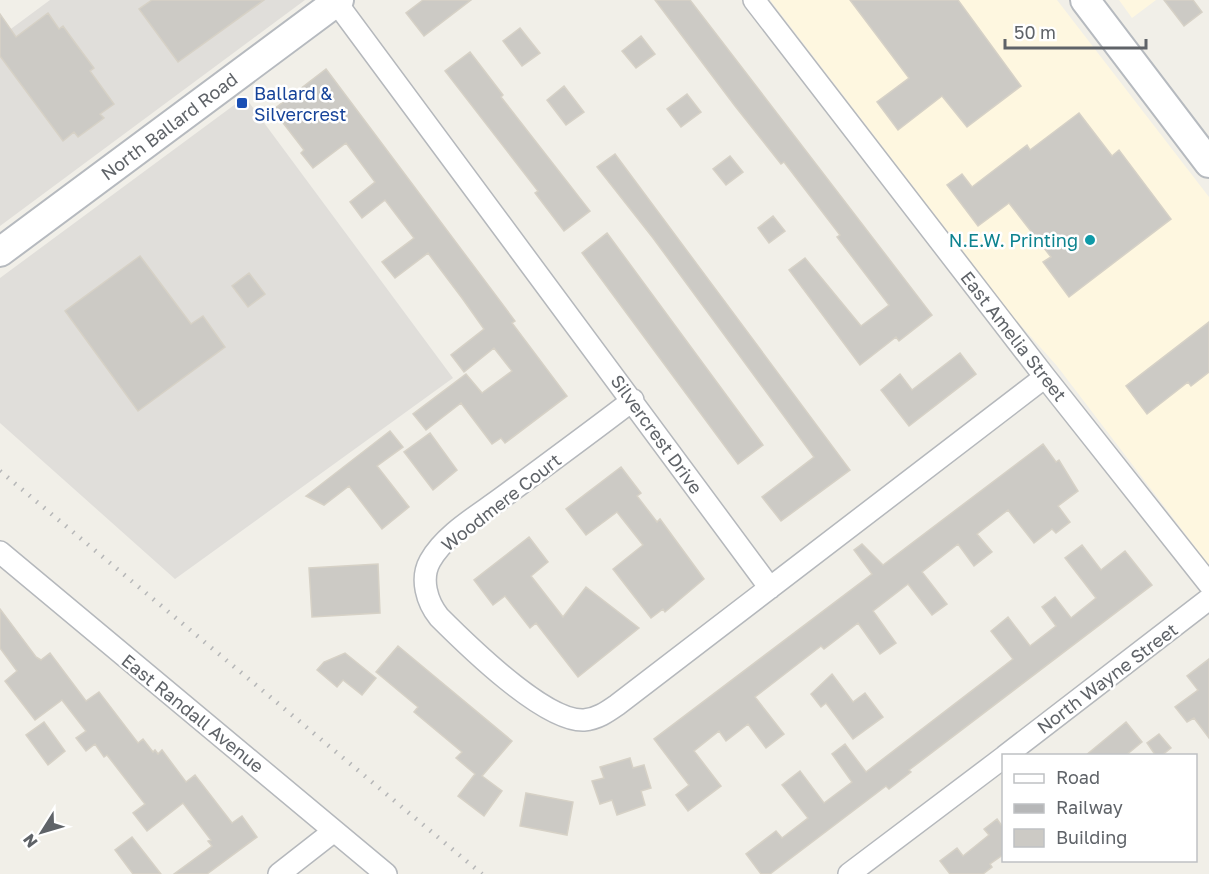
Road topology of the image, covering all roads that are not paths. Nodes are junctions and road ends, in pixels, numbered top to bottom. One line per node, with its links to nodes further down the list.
1 (754, 0): 6 (street, East Amelia Street)
2 (1085, 0): 4 (main road)
3 (337, 1): 5 (main road, North Ballard Road); 7 (street, Silvercrest Drive)
4 (1209, 163)
5 (0, 252)
6 (1045, 377): 9 (street, East Amelia Street); 10 (street)
7 (633, 400): 10 (street, Silvercrest Drive); 10 (street, Woodmere Court)
8 (0, 552): 14 (street, East Randall Avenue)
9 (1209, 584)
10 (770, 588)
11 (1209, 599): 12 (street, North Wayne Street)
12 (1007, 754)
13 (1002, 758): 17 (street, North Wayne Street)
14 (334, 831): 15 (street); 16 (street, East Randall Avenue)
15 (279, 874)
16 (386, 874)
17 (849, 874)

